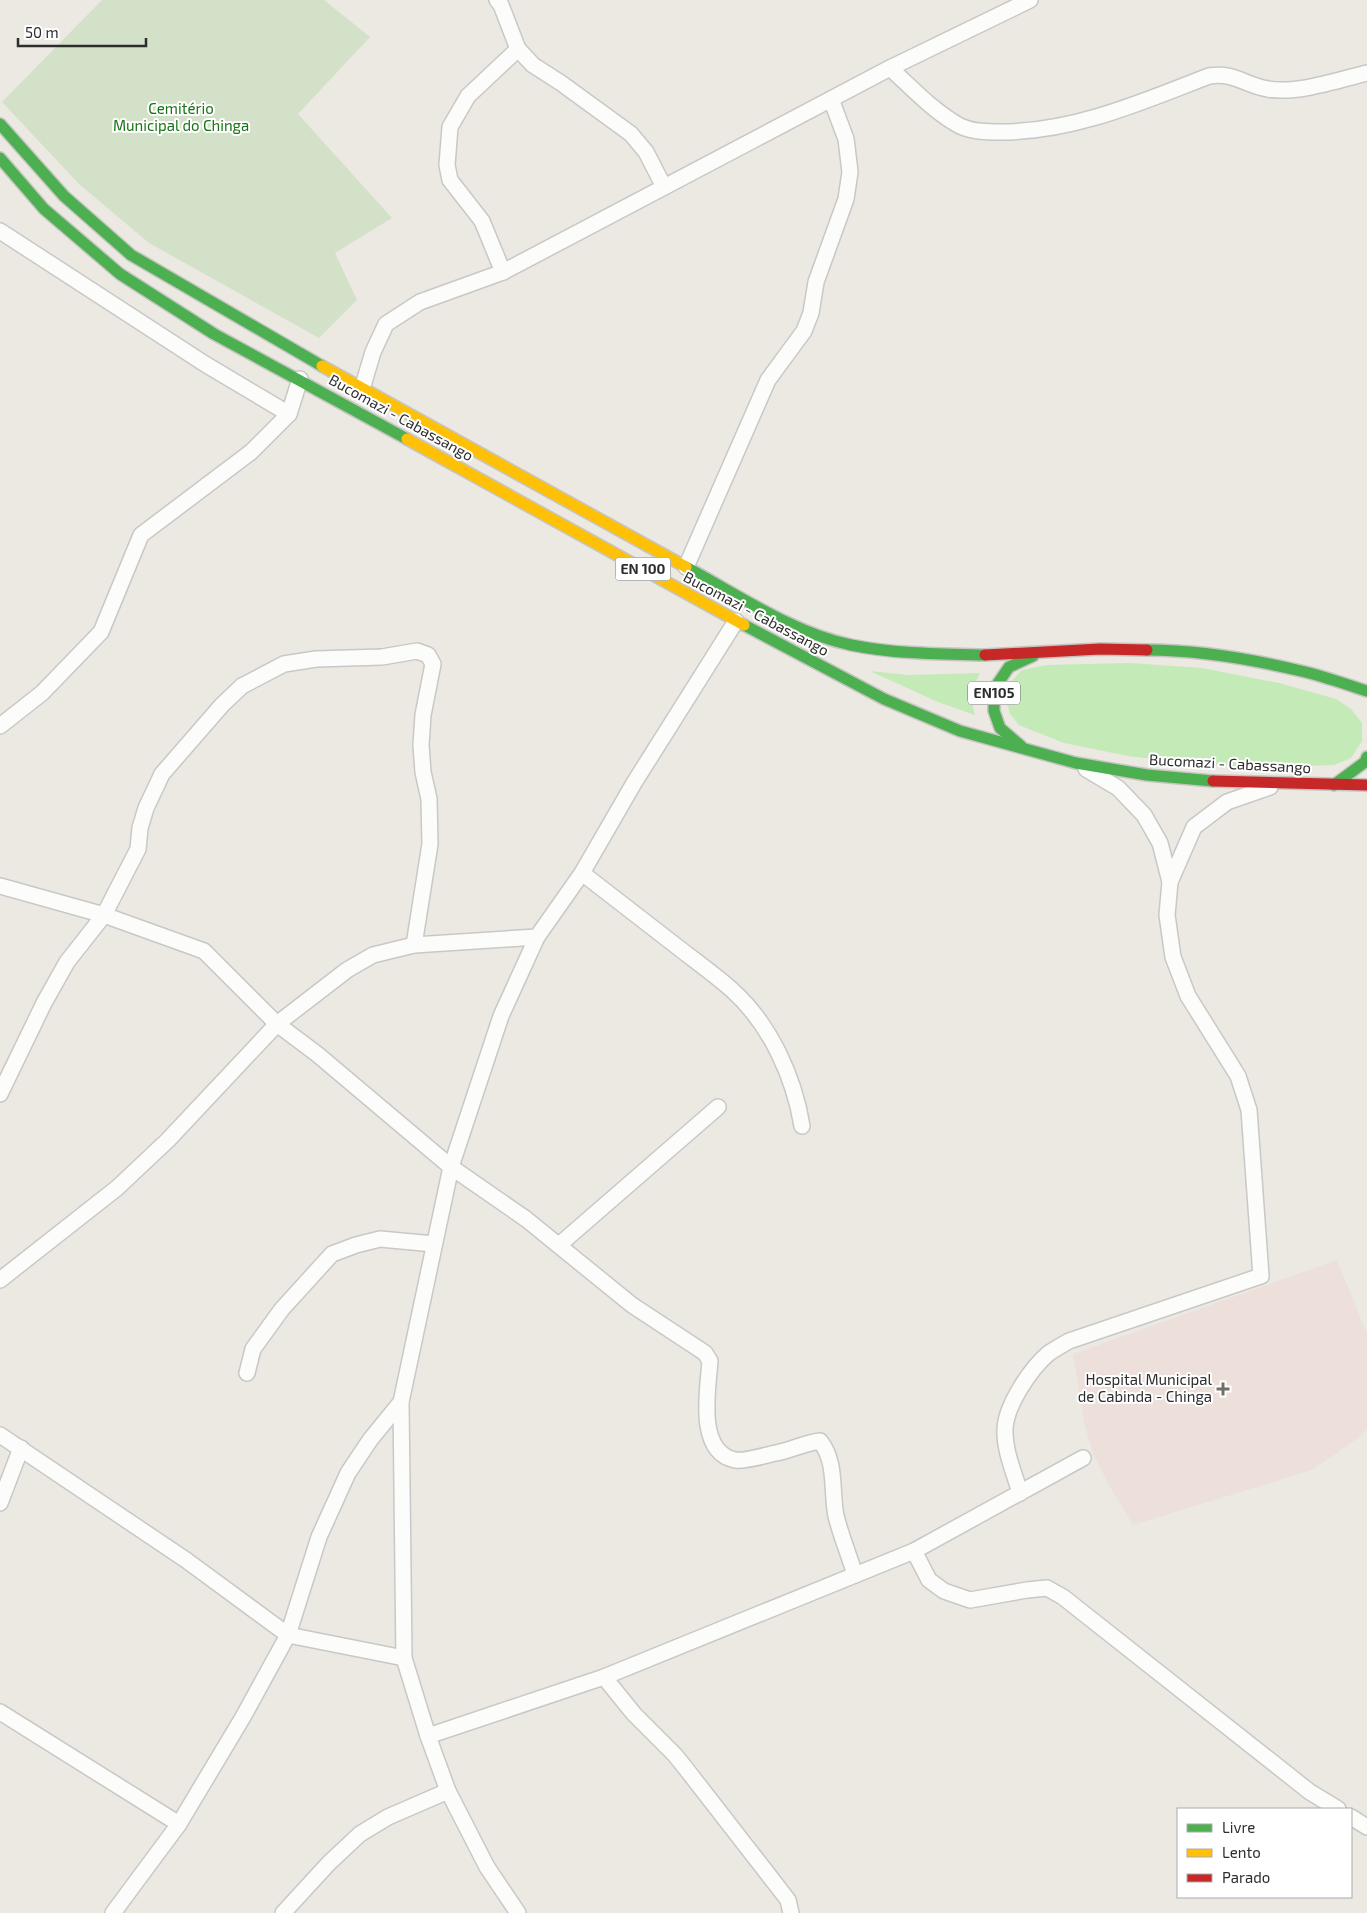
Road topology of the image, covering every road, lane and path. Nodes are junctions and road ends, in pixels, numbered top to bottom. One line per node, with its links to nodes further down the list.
1 (1030, 0): 4 (street)
2 (501, 2): 3 (street)
3 (518, 49): 9 (street); 11 (street)
4 (890, 68): 5 (street); 6 (street)
5 (1367, 73)
6 (831, 99): 9 (street); 15 (street)
7 (0, 124): 13 (main road, Bucomazi - Cabassango / EN 100)
8 (0, 158): 12 (main road, Bucomazi - Cabassango / EN 100)
9 (664, 187): 11 (street)
10 (0, 231): 14 (street)
11 (503, 272): 13 (street)
12 (300, 379): 14 (street); 16 (main road, Bucomazi - Cabassango / EN 100)
13 (362, 388): 15 (main road, Bucomazi - Cabassango / EN 100)
14 (289, 414): 19 (street)
15 (686, 567): 17 (main road, Bucomazi - Cabassango / EN 100)
16 (736, 621): 20 (main road, Bucomazi - Cabassango / EN 100); 26 (street)
17 (1045, 651): 18 (main road, Bucomazi - Cabassango / EN 100); 20 (main road, EN105)
18 (1364, 696)
19 (0, 726)
20 (1026, 751): 22 (main road, Bucomazi - Cabassango / EN 100)
21 (1367, 757): 24 (main road)
22 (1076, 763): 23 (main road, Bucomazi - Cabassango / EN 100); 27 (street)
23 (1281, 783): 24 (main road, Bucomazi - Cabassango / EN 100); 27 (street)
24 (1334, 785): 25 (main road, Bucomazi - Cabassango / EN 100)
25 (1367, 785)
26 (582, 873): 30 (street); 35 (street)
27 (1170, 882): 45 (street)
28 (0, 886): 29 (street)
29 (104, 915): 31 (street); 32 (street); 33 (street)
30 (537, 936): 31 (street); 36 (street)
31 (414, 945): 32 (street)
32 (278, 1024): 36 (street); 39 (street)
33 (0, 1094)
34 (718, 1107): 38 (street)
35 (802, 1126)
36 (451, 1167): 37 (street); 38 (street)
37 (434, 1244): 40 (street); 41 (street)
38 (559, 1245): 48 (street)
39 (0, 1280)
40 (247, 1373)
41 (401, 1402): 49 (street); 50 (street)
42 (0, 1435): 43 (street)
43 (21, 1448): 46 (street); 49 (street)
44 (1083, 1458): 45 (street)
45 (1020, 1493): 47 (street)
46 (0, 1504)
47 (914, 1551): 48 (street); 55 (street)
48 (855, 1575): 51 (street)
49 (288, 1635): 50 (street); 57 (street)
50 (404, 1658): 53 (street)
51 (604, 1677): 53 (street); 62 (street)
52 (0, 1712): 57 (street)
53 (428, 1736): 54 (street)
54 (448, 1791): 59 (street); 61 (street)
55 (1336, 1808)
56 (1352, 1818): 58 (street)
57 (179, 1824): 60 (street)
58 (1367, 1827)
59 (518, 1912)
60 (113, 1913)
61 (283, 1913)
62 (791, 1913)

